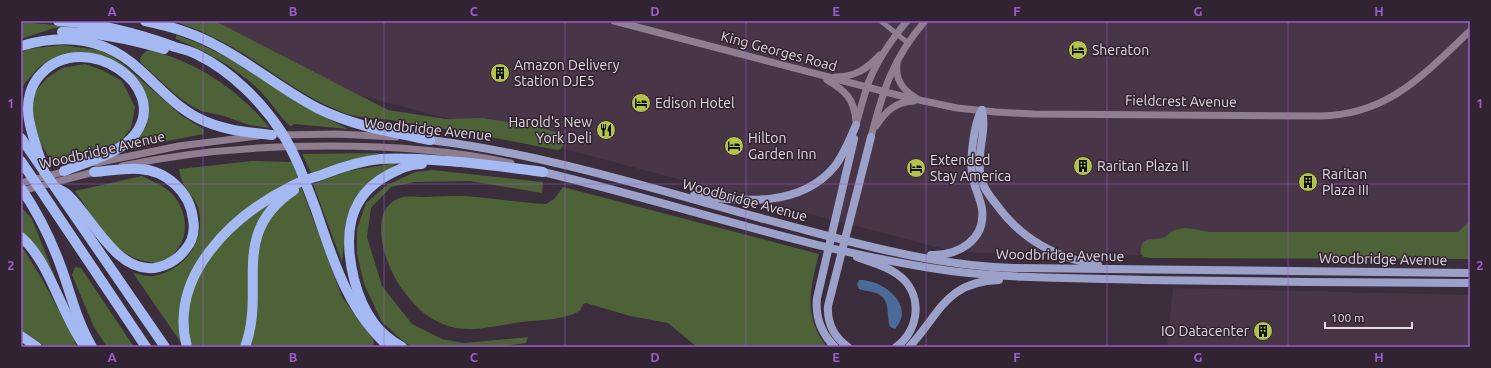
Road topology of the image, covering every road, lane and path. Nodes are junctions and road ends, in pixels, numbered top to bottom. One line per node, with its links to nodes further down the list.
1 (58, 21): 18 (highway)
2 (145, 21): 25 (highway)
3 (614, 21): 14 (main road, King Georges Road)
4 (881, 21): 8 (street)
5 (907, 21): 8 (main road)
6 (925, 21): 10 (main road)
7 (1470, 31): 20 (main road, Fieldcrest Avenue)
8 (897, 34): 10 (street); 11 (main road)
9 (21, 42): 18 (highway)
10 (908, 43): 13 (main road)
11 (890, 45): 15 (main road); 16 (main road)
12 (21, 46): 22 (highway)
13 (898, 58): 17 (main road); 19 (main road)
14 (812, 73): 15 (main road, King Georges Road); 21 (main road)
15 (825, 76): 16 (main road, King Georges Road)
16 (867, 88): 17 (main road, Fieldcrest Avenue); 21 (main road)
17 (883, 92): 19 (main road, Fieldcrest Avenue); 23 (main road)
18 (254, 98): 53 (highway)
19 (925, 102): 20 (main road, Fieldcrest Avenue); 23 (main road)
20 (982, 110): 39 (main road); 41 (main road)
21 (856, 126): 34 (main road); 55 (main road)
22 (272, 135): 25 (main road, Woodbridge Avenue); 31 (main road, Woodbridge Avenue)
23 (871, 137): 56 (main road)
24 (21, 138): 28 (highway)
25 (430, 140): 34 (main road, Woodbridge Avenue)
26 (21, 161): 49 (highway)
27 (465, 163): 30 (highway); 32 (highway); 54 (highway)
28 (44, 171): 31 (highway); 36 (highway)
29 (94, 172): 30 (main road, Woodbridge Avenue); 31 (main road, Woodbridge Avenue); 36 (highway)
30 (543, 172): 40 (main road, Woodbridge Avenue)
31 (66, 175): 33 (main road, Woodbridge Avenue); 37 (main road, Woodbridge Avenue)
32 (318, 176): 51 (highway); 52 (highway)
33 (21, 183)
34 (640, 185): 39 (main road, Woodbridge Avenue)
35 (21, 188): 48 (highway)
36 (56, 188): 50 (highway)
37 (21, 191)
38 (21, 237): 47 (highway)
39 (866, 246): 41 (main road, Woodbridge Avenue)
40 (863, 257): 43 (main road, Woodbridge Avenue); 57 (main road)
41 (1136, 269): 42 (main road, Woodbridge Avenue)
42 (1470, 273)
43 (1054, 278): 44 (main road, Woodbridge Avenue); 58 (main road)
44 (1470, 283)
45 (21, 336): 46 (highway)
46 (37, 347)
47 (86, 347)
48 (92, 347)
49 (146, 347)
50 (165, 347)
51 (187, 347)
52 (245, 347)
53 (389, 347)
54 (402, 347)
55 (835, 347)
56 (848, 347)
57 (896, 347)
58 (909, 347)

